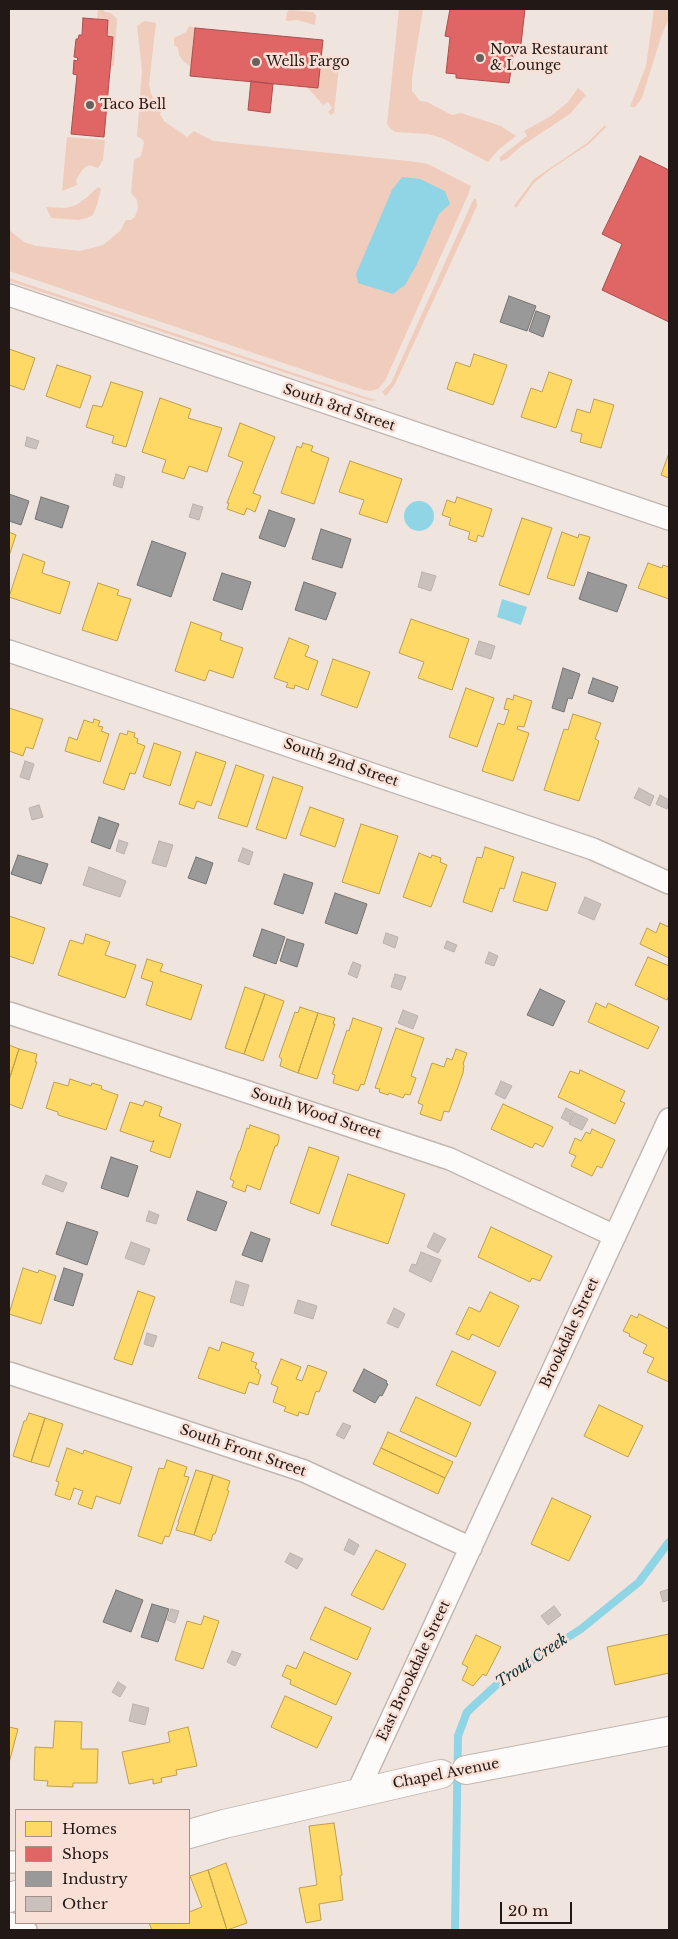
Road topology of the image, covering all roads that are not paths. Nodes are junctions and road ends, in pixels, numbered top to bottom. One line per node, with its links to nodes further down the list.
1 (9, 295): 2 (street, South 3rd Street)
2 (669, 519)
3 (9, 651): 4 (street, South 2nd Street)
4 (669, 883)
5 (9, 1013): 7 (street, South Wood Street)
6 (669, 1119): 7 (street, Brookdale Street)
7 (615, 1236): 9 (street, Brookdale Street)
8 (9, 1373): 9 (street, South Front Street)
9 (471, 1548): 11 (street, East Brookdale Street)
10 (669, 1730): 11 (street, Chapel Avenue)
11 (357, 1793): 12 (street, Chapel Avenue)
12 (190, 1833)
13 (9, 1922): 14 (street)
14 (26, 1930)

